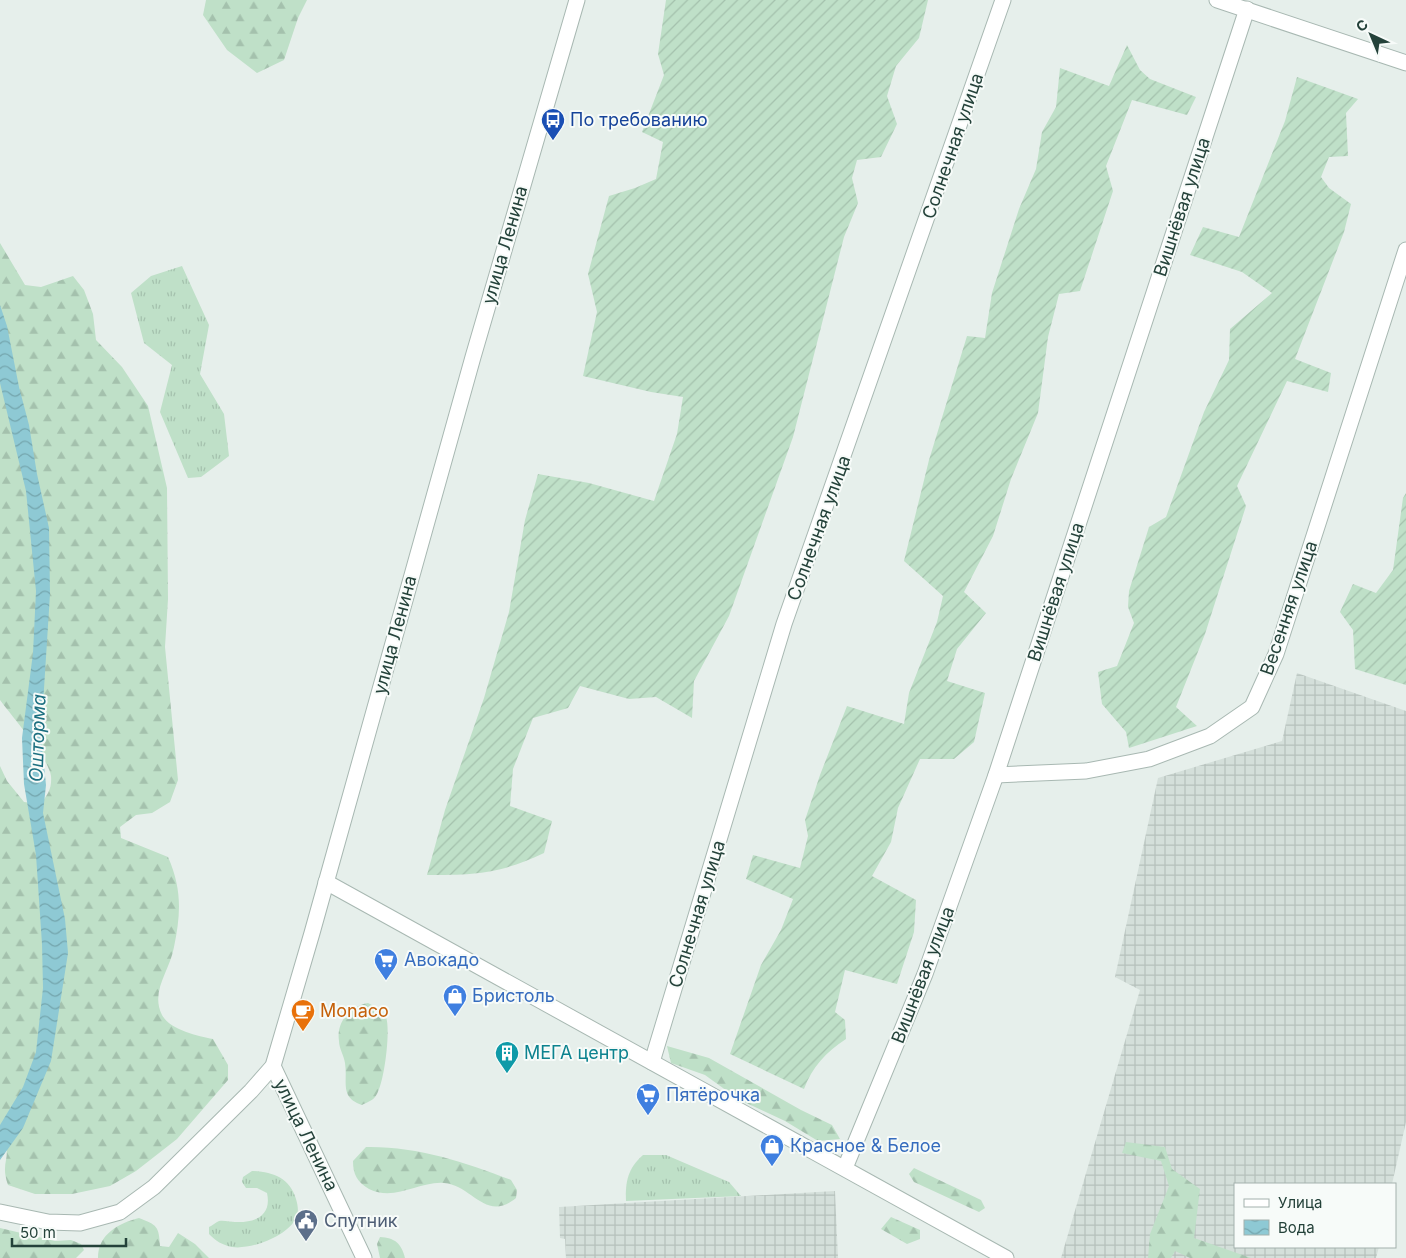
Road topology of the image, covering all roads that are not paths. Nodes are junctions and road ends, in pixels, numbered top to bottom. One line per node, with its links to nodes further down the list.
1 (576, 0): 8 (street, улица Ленина)
2 (1004, 0): 9 (street, Солнечная улица)
3 (1217, 0): 4 (street)
4 (1247, 9): 5 (street); 7 (street, Вишнёвая улица)
5 (1406, 62)
6 (1406, 250): 7 (street, Весенняя улица)
7 (996, 775): 11 (street, Вишнёвая улица)
8 (326, 882): 9 (street); 10 (street, улица Ленина)
9 (652, 1062): 11 (street)
10 (272, 1066): 12 (street); 13 (street, улица Ленина)
11 (845, 1168): 14 (street)
12 (1, 1213)
13 (364, 1258)
14 (1006, 1258)

